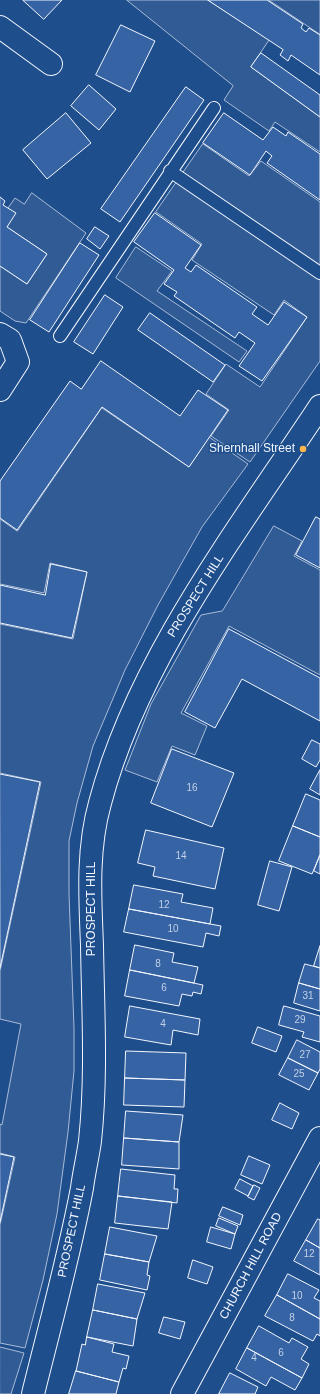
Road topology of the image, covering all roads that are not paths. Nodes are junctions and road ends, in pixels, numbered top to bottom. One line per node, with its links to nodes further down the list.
1 (0, 27): 2 (street)
2 (51, 64)
3 (214, 108): 4 (lane)
4 (170, 171): 5 (lane); 7 (lane)
5 (320, 273)
6 (0, 334): 8 (street)
7 (60, 336)
8 (0, 390)
9 (320, 406): 11 (street, PROSPECT HILL)
10 (320, 1138): 12 (street, CHURCH HILL ROAD)
11 (34, 1394)
12 (182, 1394)

